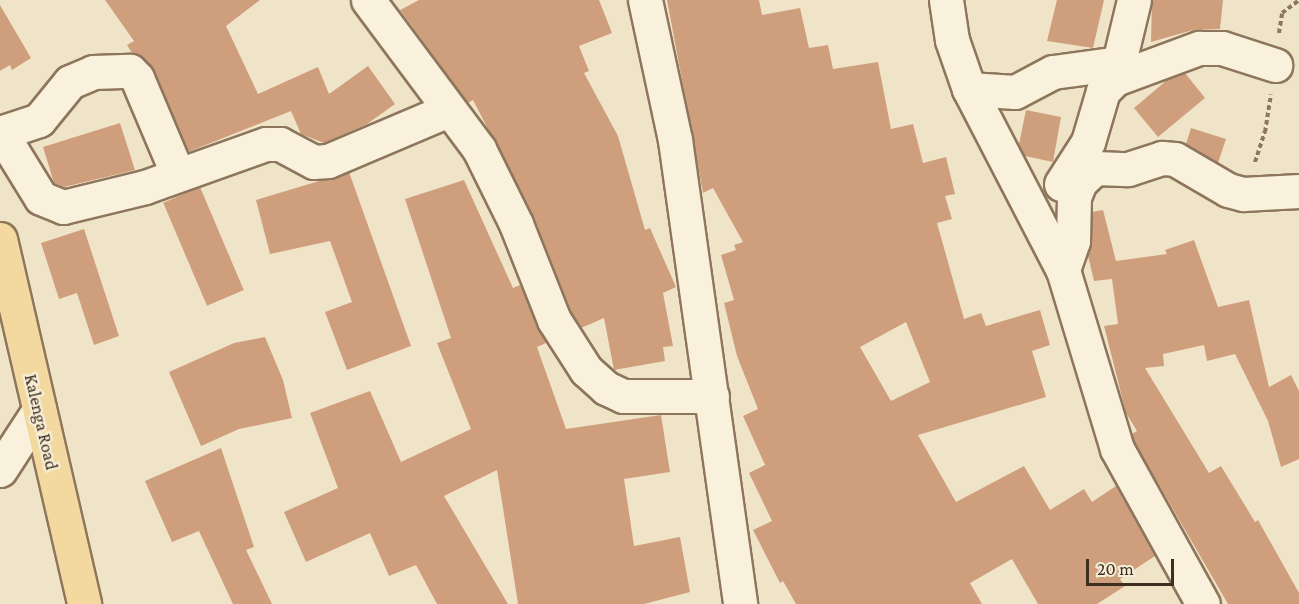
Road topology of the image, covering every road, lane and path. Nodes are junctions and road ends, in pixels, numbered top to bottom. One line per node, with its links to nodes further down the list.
1 (368, 0): 8 (street)
2 (645, 0): 15 (street)
3 (946, 0): 7 (street)
4 (1134, 0): 6 (street)
5 (1275, 65): 6 (street)
6 (1117, 71): 7 (street); 12 (street)
7 (969, 89): 12 (street)
8 (448, 110): 10 (street); 15 (street)
9 (1, 133): 10 (street); 10 (street)
10 (178, 175)
11 (1299, 191): 14 (street)
12 (1034, 210): 14 (street)
13 (0, 239): 16 (main road, Kalenga Road)
14 (1063, 270): 20 (street)
15 (712, 396): 19 (street)
16 (39, 410): 17 (street); 18 (main road, Kalenga Road)
17 (0, 470)
18 (84, 604)
19 (740, 604)
20 (1203, 604)

